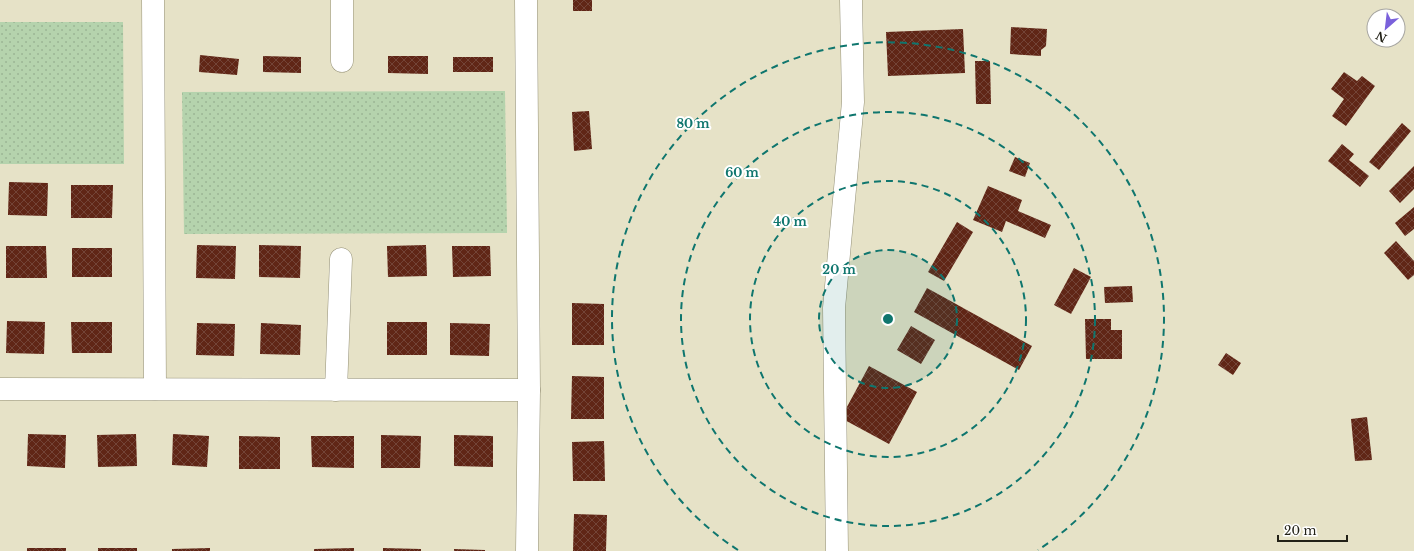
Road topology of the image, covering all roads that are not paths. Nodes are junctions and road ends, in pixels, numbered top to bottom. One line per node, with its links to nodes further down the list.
1 (153, 0): 8 (street)
2 (342, 0): 5 (street)
3 (526, 0): 10 (street)
4 (851, 0): 12 (street)
5 (342, 61)
6 (341, 259): 9 (street)
7 (0, 389): 8 (street)
8 (155, 389): 9 (street)
9 (336, 390): 10 (street)
10 (529, 390): 11 (street)
11 (527, 551)
12 (837, 551)

